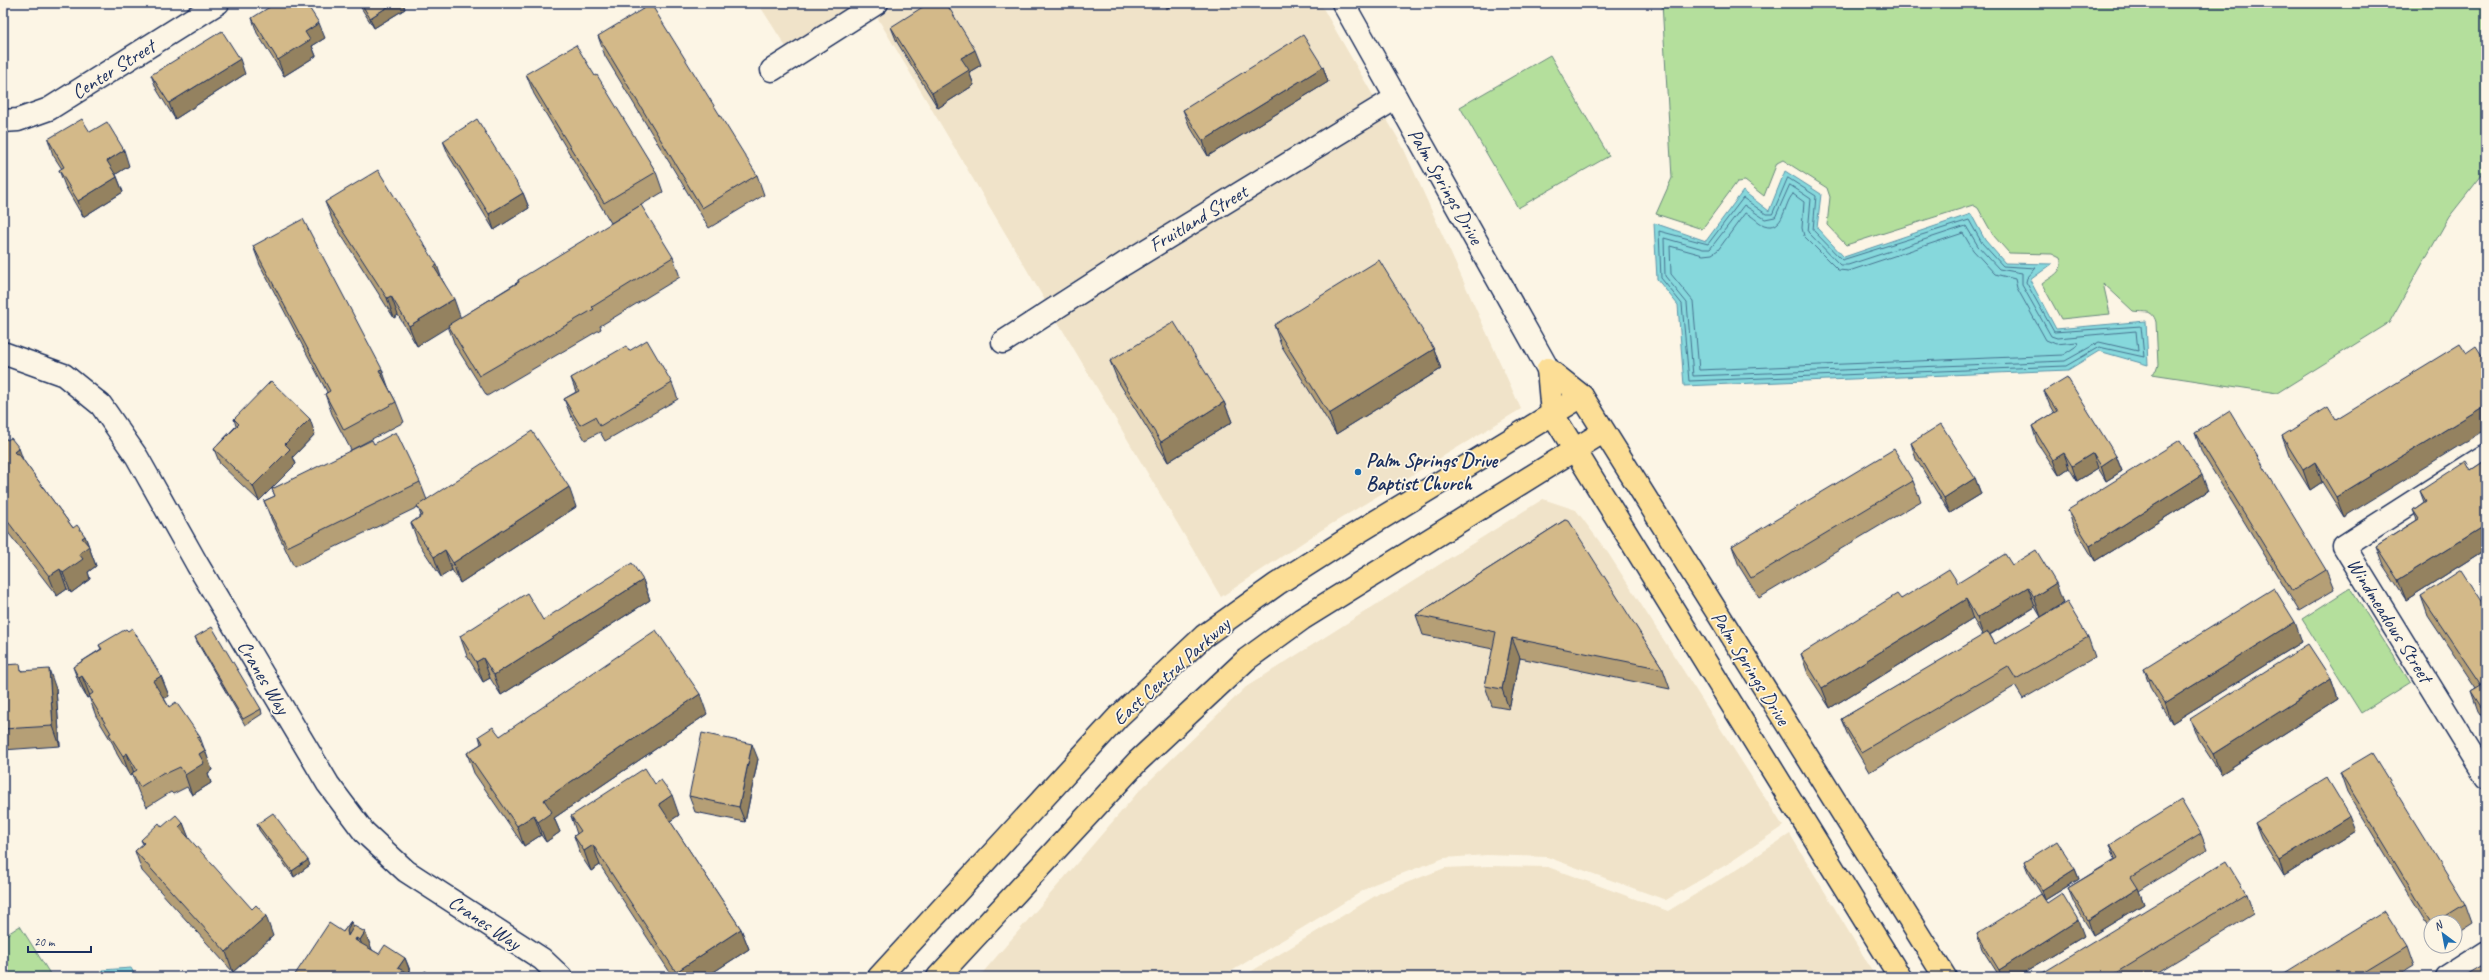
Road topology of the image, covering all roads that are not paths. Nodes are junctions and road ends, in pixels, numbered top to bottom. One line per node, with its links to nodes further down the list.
1 (218, 3): 6 (street, Center Street)
2 (877, 3): 4 (street)
3 (1343, 3): 5 (street, Palm Springs Drive)
4 (772, 70)
5 (1396, 98): 7 (street, Fruitland Street); 9 (street, Palm Springs Drive)
6 (3, 121)
7 (1003, 342)
8 (3, 354): 17 (street, Cranes Way)
9 (1548, 368): 10 (main road, Palm Springs Drive); 11 (main road, Palm Springs Drive)
10 (1582, 396): 11 (main road, East Central Parkway); 12 (main road, Palm Springs Drive)
11 (1552, 413): 13 (main road, Palm Springs Drive); 18 (main road, East Central Parkway)
12 (1603, 432): 13 (main road); 21 (main road, Palm Springs Drive)
13 (1574, 450): 19 (main road); 20 (main road, Palm Springs Drive)
14 (2486, 455): 15 (street, Windmeadows Street)
15 (2486, 777)
16 (2486, 952): 22 (street)
17 (561, 977)
18 (880, 977)
19 (938, 977)
20 (1900, 977)
21 (1945, 977)
22 (2447, 977)

